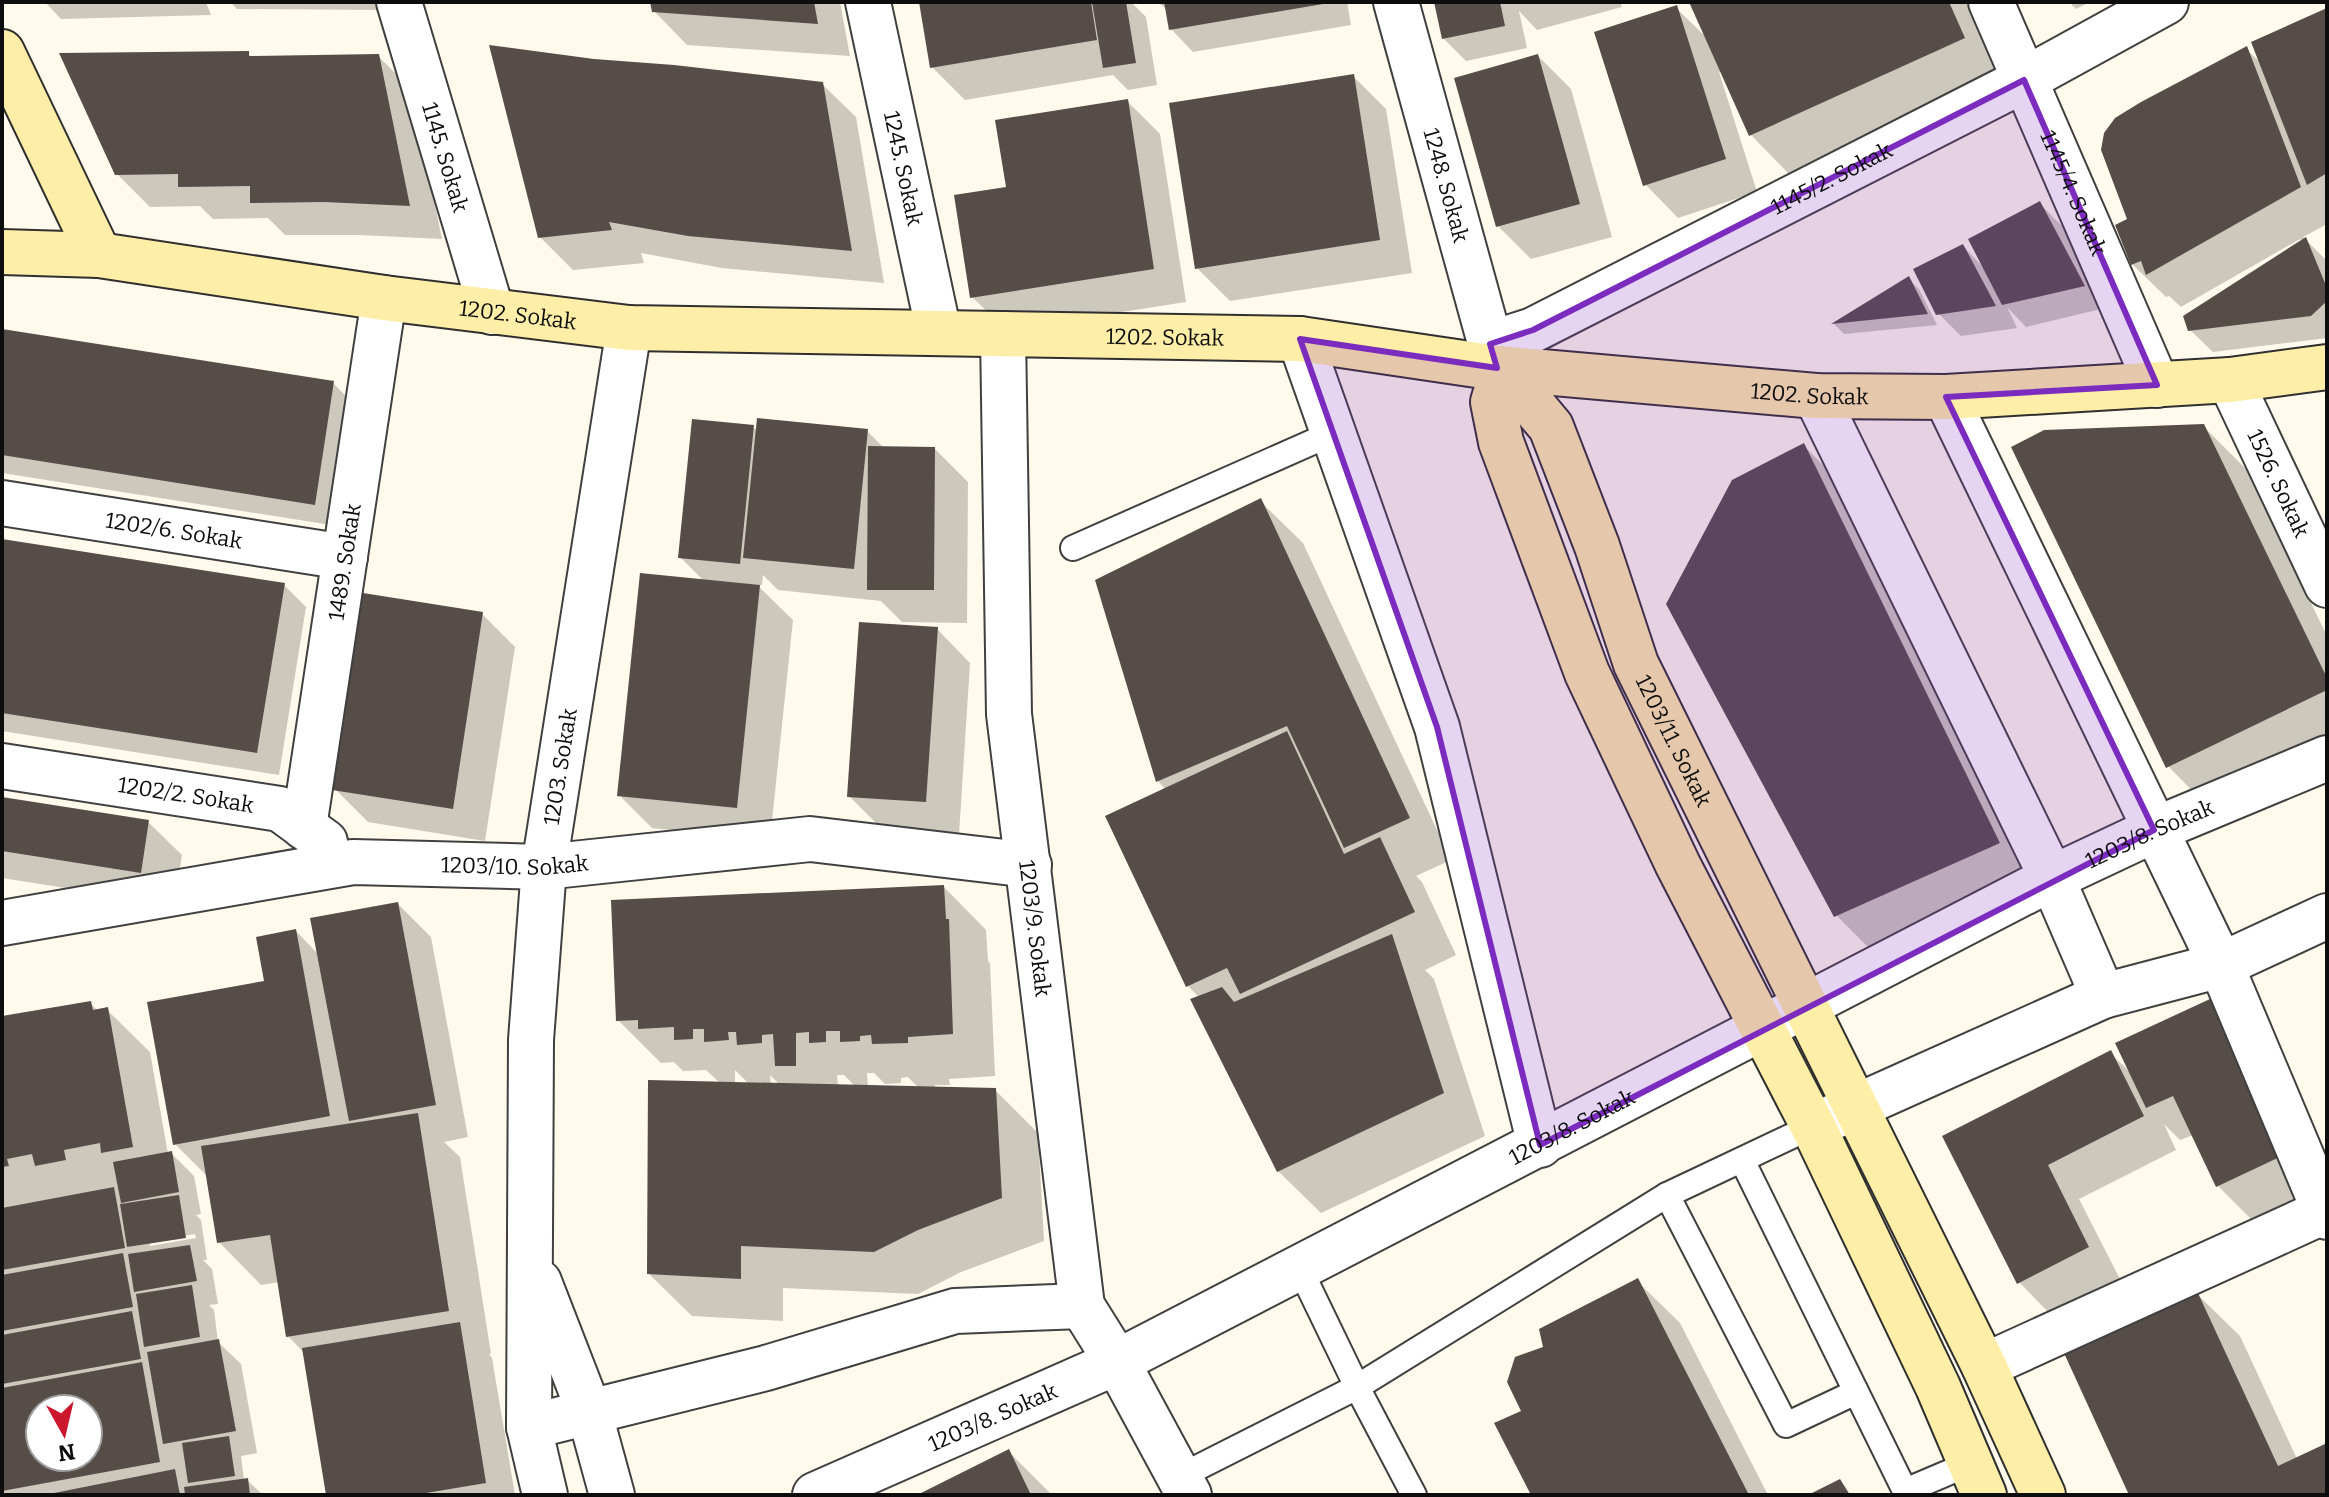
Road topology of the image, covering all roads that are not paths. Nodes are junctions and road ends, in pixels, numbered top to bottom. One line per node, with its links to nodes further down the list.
1 (399, 2): 11 (street, 1145. Sokak)
2 (868, 2): 13 (street, 1245. Sokak)
3 (1396, 2): 16 (street, 1248. Sokak)
4 (1991, 2): 7 (street, 1145/4. Sokak)
5 (2166, 2): 7 (street, 1145/2. Sokak)
6 (2, 52): 9 (street)
7 (2024, 80): 16 (street, 1145/2. Sokak); 19 (street, 1145/4. Sokak)
8 (2, 252): 9 (street, 1202. Sokak)
9 (99, 255): 10 (street, 1202. Sokak)
10 (384, 298): 11 (street, 1202. Sokak); 25 (street, 1489. Sokak)
11 (492, 312): 12 (street, 1202. Sokak)
12 (629, 328): 13 (street, 1202. Sokak); 33 (street, 1203. Sokak)
13 (939, 333): 14 (street, 1202. Sokak)
14 (1003, 334): 15 (street, 1202. Sokak); 32 (street, 1203/9. Sokak)
15 (1300, 339): 16 (street, 1202. Sokak); 22 (street)
16 (1496, 364): 20 (street, 1202. Sokak); 39 (street, 1203/11. Sokak); 40 (street)
17 (2327, 367): 18 (street, 1202. Sokak)
18 (2230, 380): 19 (street, 1202. Sokak); 26 (street, 1526. Sokak)
19 (2157, 385): 21 (street, 1202. Sokak)
20 (1816, 396): 21 (street, 1202. Sokak); 34 (street)
21 (1946, 397): 30 (street)
22 (1333, 433): 24 (lane); 43 (street)
23 (2, 503): 25 (street, 1202/6. Sokak)
24 (1073, 548)
25 (345, 557): 29 (street, 1489. Sokak)
26 (2327, 585)
27 (2327, 758): 30 (street, 1203/8. Sokak)
28 (2, 766): 29 (street, 1202/2. Sokak)
29 (304, 827): 31 (street, 1202/2. Sokak)
30 (2154, 830): 34 (street, 1203/8. Sokak); 37 (street)
31 (353, 862): 33 (street, 1203/10. Sokak); 36 (street, 1203/10. Sokak)
32 (1029, 865): 33 (street, 1203/10. Sokak); 49 (street, 1203/9. Sokak)
33 (544, 867): 47 (street, 1203. Sokak)
34 (2052, 878): 38 (street); 39 (street, 1203/8. Sokak)
35 (2327, 916): 37 (street)
36 (2, 923)
37 (2221, 965): 38 (street); 46 (street)
38 (2103, 996): 41 (street)
39 (1806, 1007): 40 (street, 1203/8. Sokak); 41 (street, 1203/11. Sokak)
40 (1765, 1029): 42 (street); 43 (street, 1203/8. Sokak)
41 (1856, 1107): 42 (street); 51 (street, 1203/11. Sokak)
42 (1813, 1126): 44 (lane); 56 (street)
43 (1540, 1145): 48 (street, 1203/8. Sokak)
44 (1742, 1160): 45 (lane); 53 (lane)
45 (1667, 1195): 52 (lane); 53 (lane)
46 (2326, 1214): 51 (street)
47 (530, 1259): 54 (street, 1203. Sokak); 55 (street, 1203. Sokak)
48 (1299, 1267): 50 (street, 1203/8. Sokak); 52 (lane)
49 (1082, 1306): 50 (street, 1203/9. Sokak); 54 (street)
50 (1117, 1362): 57 (street, 1203/9. Sokak); 60 (street, 1203/8. Sokak)
51 (1984, 1366): 62 (street, 1203/11. Sokak)
52 (1357, 1387): 57 (lane); 61 (lane)
53 (1856, 1392): 56 (lane)
54 (589, 1411): 55 (street); 59 (street, 1203. Sokak)
55 (529, 1427): 58 (street, 1203. Sokak)
56 (1978, 1479)
57 (1184, 1486)
58 (545, 1495)
59 (612, 1495)
60 (815, 1495)
61 (1414, 1495)
62 (2043, 1495)

